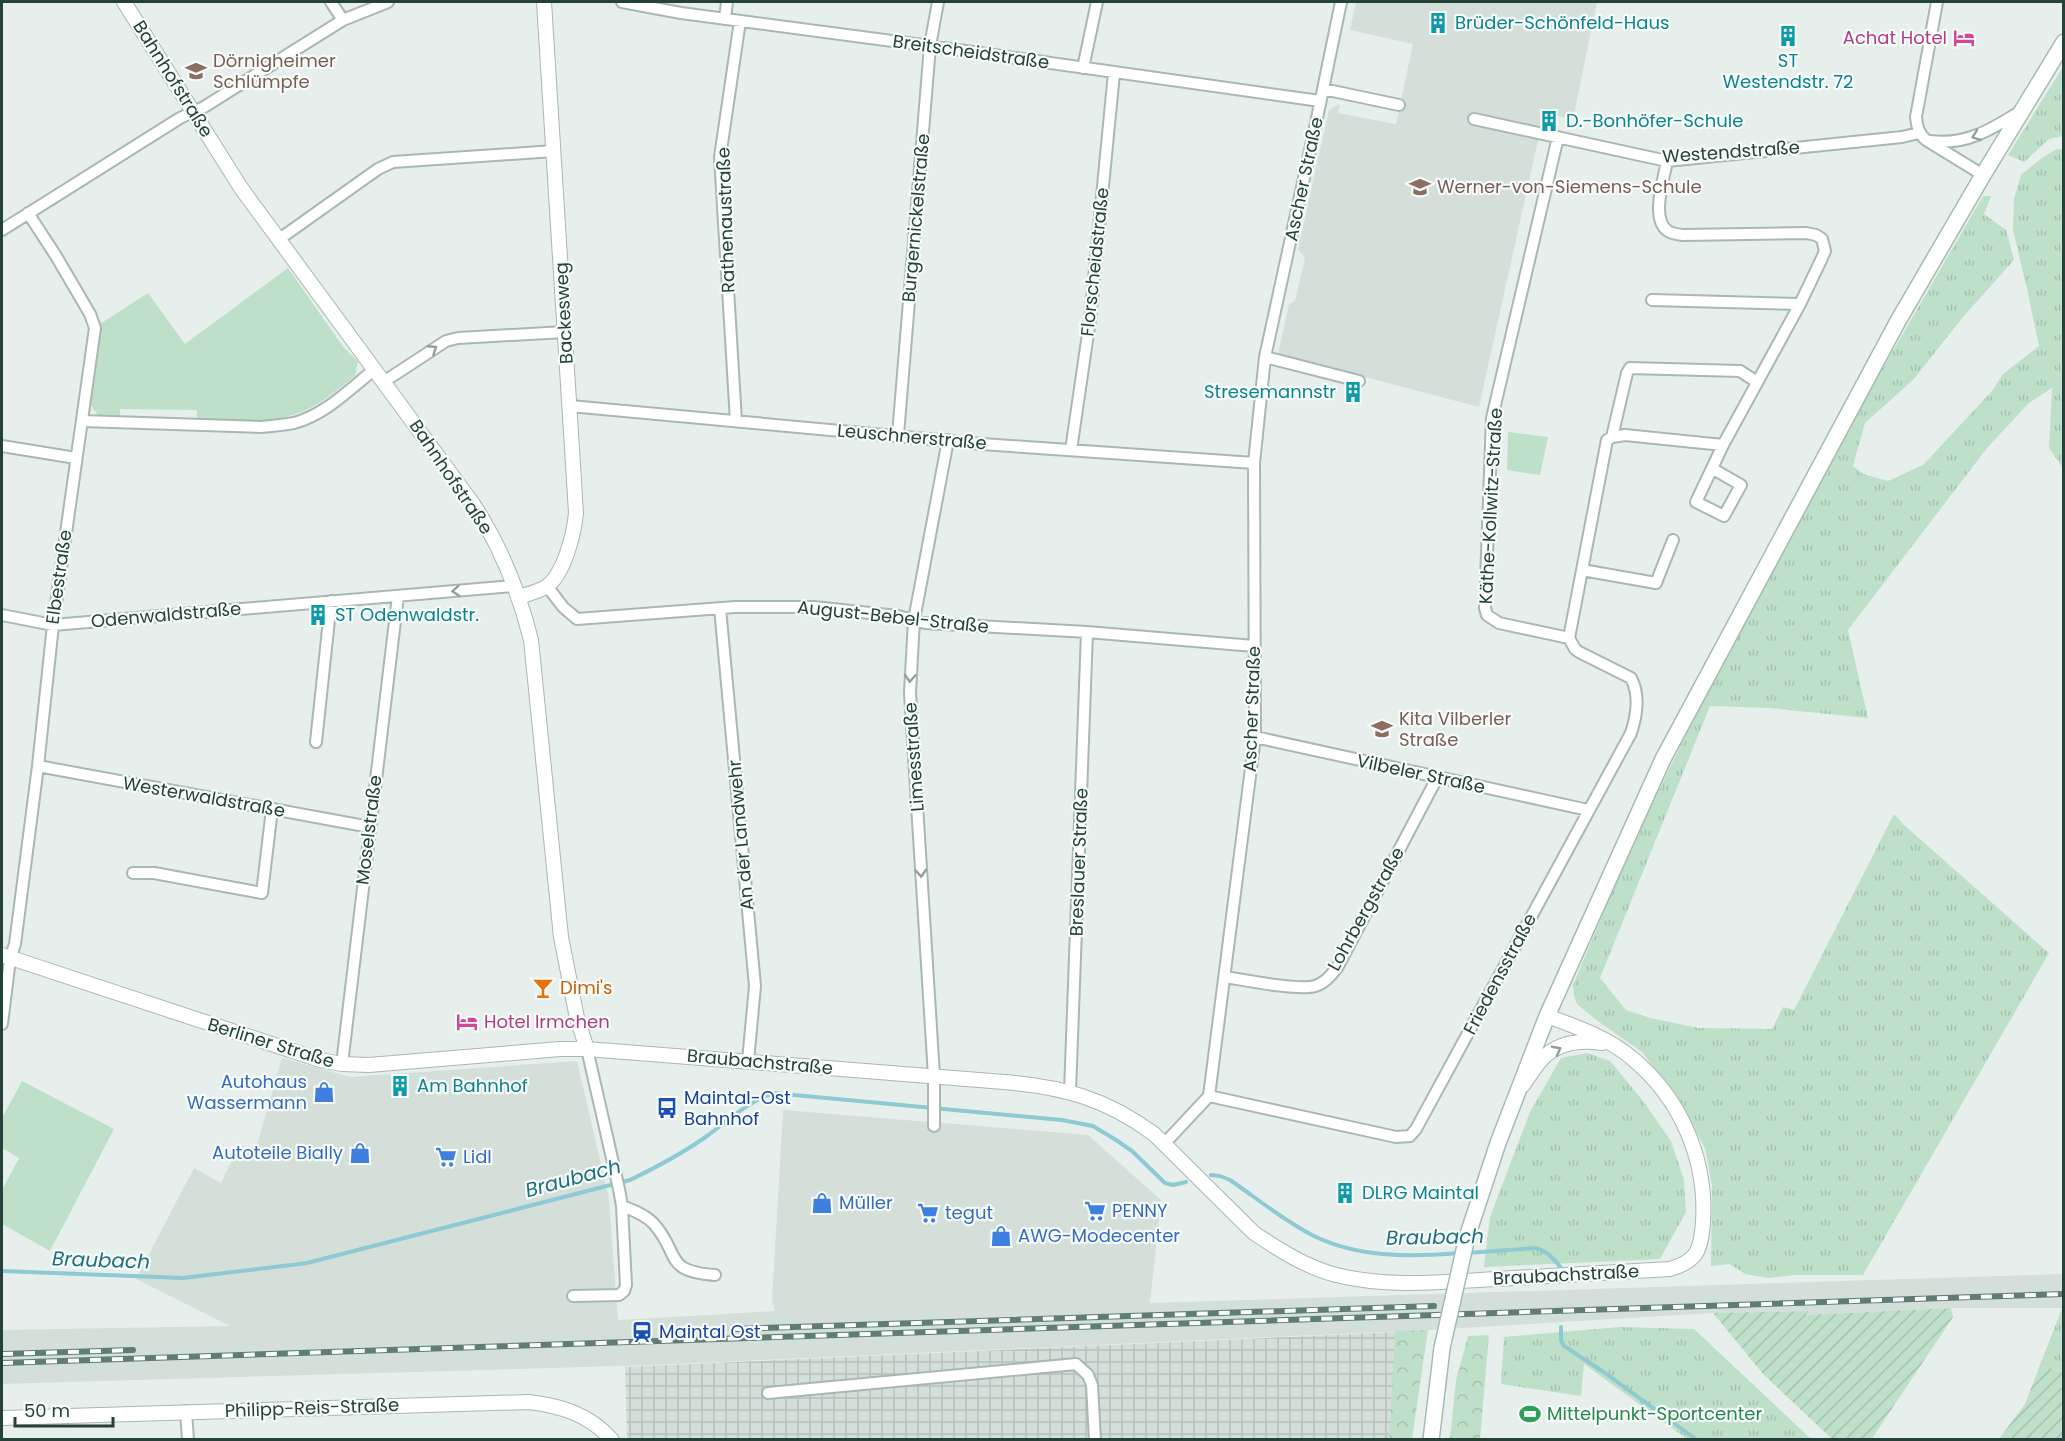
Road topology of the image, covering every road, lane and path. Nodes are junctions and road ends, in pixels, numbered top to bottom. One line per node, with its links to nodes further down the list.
1 (124, 2): 22 (street, Bahnhofstraße)
2 (331, 2): 12 (street)
3 (388, 2): 12 (street)
4 (544, 2): 26 (street, Backesweg)
5 (622, 2): 11 (street, Breitscheidstraße)
6 (727, 2): 11 (street)
7 (938, 2): 15 (street, Burgernickelstraße)
8 (1097, 2): 16 (street)
9 (1341, 2): 18 (street, Ascher Straße)
10 (1937, 2): 25 (street)
11 (724, 19): 13 (street, Breitscheidstraße)
12 (343, 20): 22 (street)
13 (740, 21): 15 (street, Breitscheidstraße); 42 (street, Rathenaustraße)
14 (2064, 42): 21 (main road)
15 (930, 46): 16 (street, Breitscheidstraße); 43 (street, Burgernickelstraße)
16 (1083, 68): 17 (street, Breitscheidstraße)
17 (1114, 73): 19 (street, Breitscheidstraße); 48 (street, Florscheidstraße)
18 (1323, 89): 19 (street, Ascher Straße); 20 (street)
19 (1320, 101): 35 (street, Ascher Straße)
20 (1399, 105)
21 (2021, 111): 25 (street, Westendstraße, one-way to 25); 28 (main road)
22 (193, 112): 29 (street); 31 (street, Bahnhofstraße)
23 (1474, 119): 24 (street, Westendstraße)
24 (1558, 137): 27 (street, Westendstraße); 63 (street, Käthe-Kollwitz-Straße)
25 (1923, 137): 27 (street, Westendstraße); 28 (street)
26 (554, 151): 31 (street); 34 (street, Backesweg)
27 (1667, 161): 33 (street)
28 (1983, 175): 75 (main road)
29 (28, 213): 30 (street); 41 (street, Elbestraße)
30 (2, 230)
31 (279, 240): 36 (street, Bahnhofstraße)
32 (1652, 300): 33 (street)
33 (1800, 304): 39 (street)
34 (565, 332): 37 (street, one-way to 34); 40 (street, Backesweg)
35 (1265, 357): 38 (street); 50 (street, Ascher Straße)
36 (375, 369): 37 (street, Bahnhofstraße); 41 (street)
37 (384, 381): 55 (street, Bahnhofstraße)
38 (1359, 381)
39 (1757, 382): 44 (street); 46 (street)
40 (570, 406): 42 (street, Leuschnerstraße); 54 (street, Backesweg)
41 (82, 421): 49 (street, Elbestraße)
42 (736, 421): 43 (street, Leuschnerstraße)
43 (898, 435): 45 (street, Leuschnerstraße)
44 (1612, 437): 46 (street); 53 (street)
45 (948, 440): 48 (street, Leuschnerstraße); 60 (street, Limesstraße)
46 (1723, 446): 51 (street)
47 (2, 447): 49 (street)
48 (1071, 450): 50 (street, Leuschnerstraße)
49 (76, 458): 61 (street, Elbestraße)
50 (1254, 463): 64 (street, Ascher Straße)
51 (1713, 469): 51 (street)
52 (1673, 540): 53 (street)
53 (1582, 570): 63 (street)
54 (547, 586): 55 (street); 58 (street, August-Bebel-Straße)
55 (516, 592): 56 (street, Odenwaldstraße, one-way to 56); 78 (street, Bahnhofstraße)
56 (398, 596): 57 (street, Odenwaldstraße); 71 (street, Moselstraße)
57 (331, 601): 61 (street, Odenwaldstraße); 66 (street)
58 (720, 608): 60 (street, August-Bebel-Straße); 79 (street, An der Landwehr)
59 (2, 615): 61 (street, Odenwaldstraße)
60 (914, 620): 62 (street, August-Bebel-Straße); 81 (street, Limesstraße, one-way to 81)
61 (53, 625): 67 (street, Elbestraße)
62 (1087, 632): 64 (street, August-Bebel-Straße); 82 (street, Breslauer Straße)
63 (1569, 638): 70 (street, Friedensstraße)
64 (1254, 646): 65 (street, Ascher Straße)
65 (1255, 737): 68 (street, Vilbeler Straße); 74 (street, Ascher Straße)
66 (315, 742)
67 (38, 766): 69 (street, Westerwaldstraße); 73 (street, Elbestraße)
68 (1437, 778): 70 (street, Vilbeler Straße); 74 (street, Lohrbergstraße)
69 (272, 810): 71 (street, Westerwaldstraße); 72 (street)
70 (1588, 810): 84 (street, Friedensstraße)
71 (369, 827): 80 (street, Moselstraße)
72 (133, 873)
73 (6, 957): 76 (street, Elbestraße); 80 (street, Berliner Straße)
74 (1225, 977): 84 (street, Ascher Straße)
75 (1547, 1016): 77 (street, Braubachstraße); 83 (main road)
76 (2, 1024)
77 (1613, 1045): 83 (street, one-way to 77); 86 (street, Braubachstraße)
78 (587, 1048): 79 (street, Braubachstraße); 80 (street, Berliner Straße); 87 (street, Bahnhofstraße)
79 (748, 1061): 81 (street, Braubachstraße)
80 (342, 1064)
81 (934, 1076): 82 (street, Braubachstraße); 85 (street)
82 (1070, 1092): 86 (street, Braubachstraße)
83 (1518, 1092): 96 (main road, bridge)
84 (1209, 1096): 86 (street)
85 (934, 1126)
86 (1164, 1144)
87 (622, 1206): 88 (street); 89 (street, Bahnhofstraße)
88 (715, 1275)
89 (573, 1296)
90 (768, 1393): 95 (street)
91 (186, 1412): 92 (street, Philipp-Reis-Straße); 93 (street); 94 (street, Philipp-Reis-Straße)
92 (2, 1418)
93 (188, 1440)
94 (612, 1440)
95 (1095, 1440)
96 (1431, 1440)

